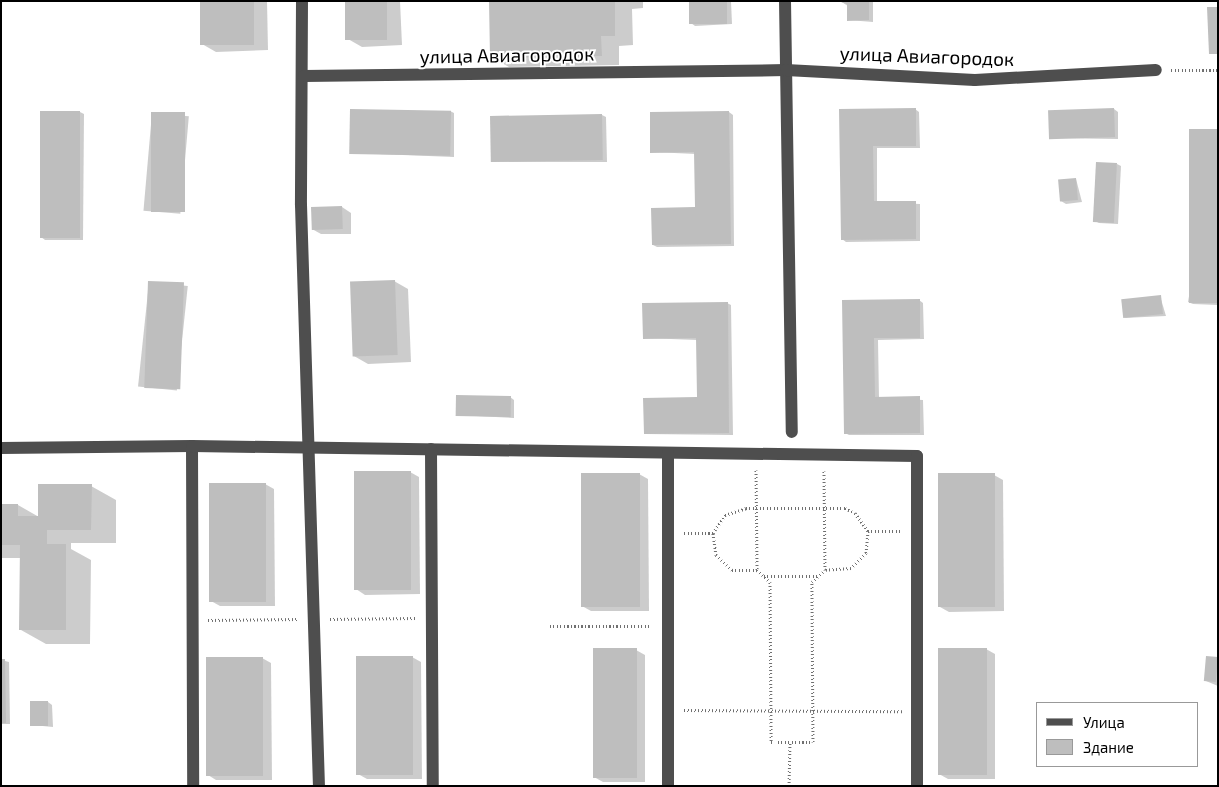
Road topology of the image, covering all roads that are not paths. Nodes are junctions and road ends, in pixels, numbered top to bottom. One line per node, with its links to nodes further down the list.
1 (302, 1): 5 (street)
2 (784, 1): 3 (street)
3 (786, 70): 4 (street, улица Авиагородок); 5 (street, улица Авиагородок); 6 (street)
4 (1156, 70)
5 (304, 76): 9 (street)
6 (792, 432)
7 (192, 446): 8 (street); 9 (street); 12 (street)
8 (1, 448)
9 (307, 448): 10 (street); 13 (street)
10 (431, 449): 11 (street); 14 (street)
11 (668, 453): 15 (street); 16 (street)
12 (192, 786)
13 (319, 786)
14 (433, 786)
15 (668, 786)
16 (917, 786)

